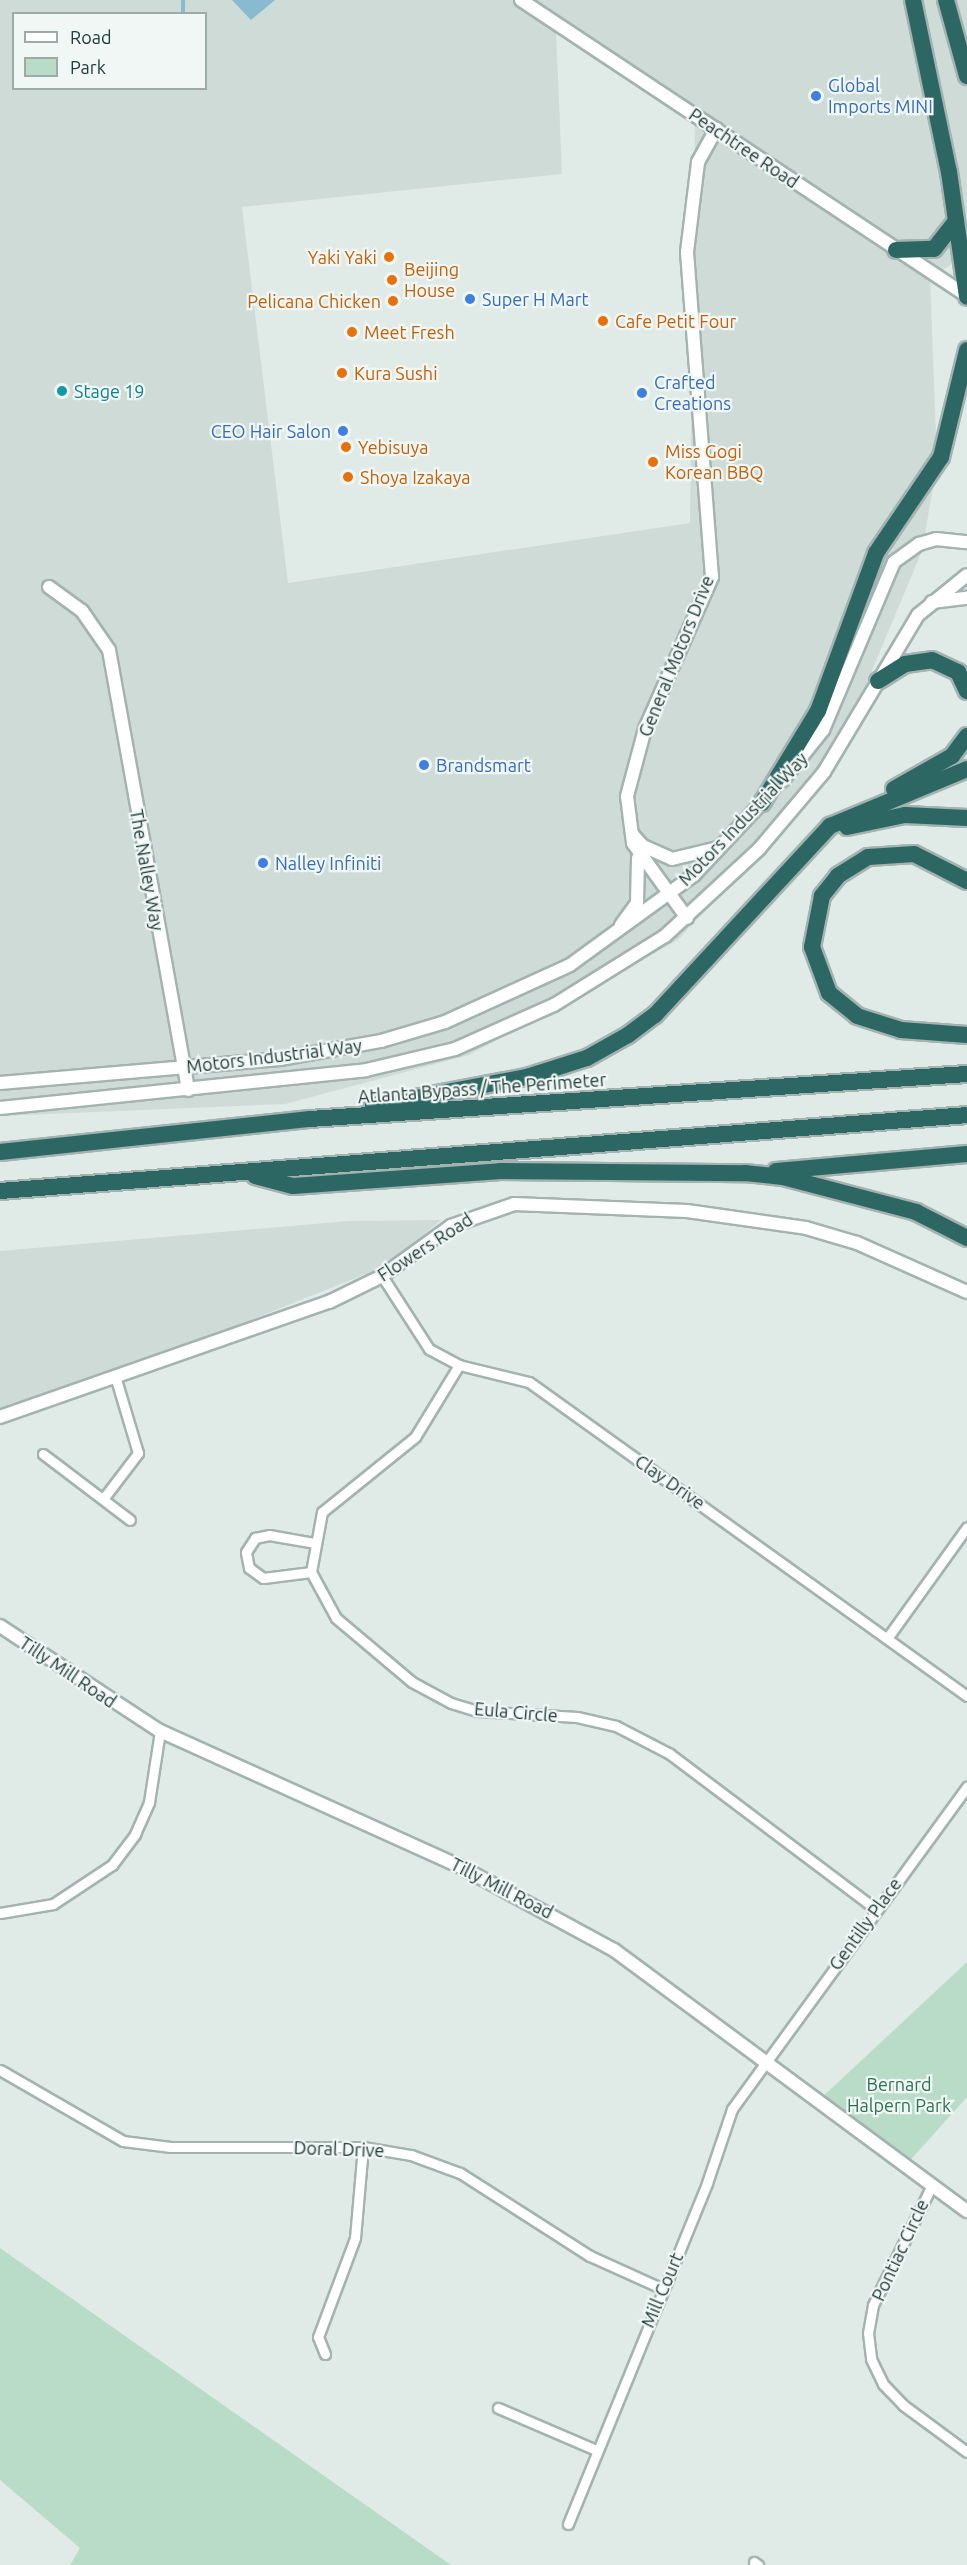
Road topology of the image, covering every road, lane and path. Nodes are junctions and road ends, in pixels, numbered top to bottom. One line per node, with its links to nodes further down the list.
1 (521, 0): 5 (street, Peachtree Road)
2 (913, 0): 6 (highway)
3 (946, 0): 4 (highway)
4 (967, 76)
5 (716, 129): 7 (street, Peachtree Road); 22 (street, General Motors Drive)
6 (956, 221): 7 (highway); 8 (highway)
7 (896, 250): 8 (street, Peachtree Road)
8 (967, 296)
9 (967, 350): 19 (highway)
10 (967, 542): 19 (street, Motors Industrial Way)
11 (967, 575): 14 (street, Motors Industrial Way)
12 (49, 587): 31 (street, The Nalley Way)
13 (967, 598): 14 (street)
14 (928, 603): 15 (street, Motors Industrial Way)
15 (878, 681): 16 (highway); 28 (street, Motors Industrial Way)
16 (967, 691)
17 (967, 736): 20 (highway)
18 (967, 769): 20 (highway)
19 (762, 803): 24 (street, Motors Industrial Way)
20 (855, 811): 25 (highway)
21 (967, 818): 25 (highway)
22 (629, 830): 23 (street, General Motors Drive); 24 (street)
23 (633, 843): 27 (street, General Motors Drive); 29 (street)
24 (719, 848): 27 (street, Motors Industrial Way)
25 (786, 872): 37 (highway)
26 (967, 881): 30 (highway)
27 (668, 895): 28 (street, General Motors Drive); 29 (street, Motors Industrial Way)
28 (687, 918): 34 (street, Motors Industrial Way)
29 (612, 936): 31 (street, Motors Industrial Way)
30 (967, 1035)
31 (186, 1067): 33 (street, Motors Industrial Way); 34 (street, The Nalley Way)
32 (967, 1074): 37 (highway, Atlanta Bypass / The Perimeter)
33 (0, 1083)
34 (188, 1090): 35 (street, Motors Industrial Way)
35 (0, 1108)
36 (967, 1115): 40 (highway)
37 (310, 1119): 38 (highway, Atlanta Bypass / The Perimeter)
38 (0, 1152)
39 (967, 1154): 41 (highway)
40 (243, 1173): 41 (highway); 42 (highway)
41 (745, 1173): 43 (highway)
42 (0, 1191)
43 (967, 1238)
44 (382, 1276): 45 (street, Flowers Road); 46 (street, Clay Drive); 47 (street, Flowers Road)
45 (967, 1292)
46 (459, 1365): 53 (street); 56 (street, Clay Drive)
47 (116, 1379): 48 (street, Flowers Road); 50 (street)
48 (0, 1417)
49 (43, 1454): 50 (street)
50 (103, 1499): 51 (street)
51 (130, 1520)
52 (967, 1527): 56 (street)
53 (315, 1543): 54 (street); 54 (street)
54 (311, 1572): 60 (street, Eula Circle)
55 (0, 1626): 58 (street, Tilly Mill Road)
56 (888, 1637): 57 (street, Clay Drive)
57 (967, 1696)
58 (160, 1731): 61 (street); 62 (street, Tilly Mill Road)
59 (967, 1787): 60 (street, Gentilly Place)
60 (876, 1909): 62 (street, Gentilly Place)
61 (0, 1913)
62 (764, 2062): 65 (street, Tilly Mill Road); 67 (street, Mill Court)
63 (0, 2070): 64 (street, Doral Drive)
64 (363, 2147): 67 (street, Doral Drive); 68 (street)
65 (932, 2186): 66 (street, Tilly Mill Road); 71 (street, Pontiac Circle)
66 (967, 2211)
67 (663, 2289): 70 (street, Mill Court)
68 (325, 2354)
69 (498, 2408): 70 (street)
70 (596, 2450): 72 (street, Mill Court)
71 (967, 2452)
72 (568, 2524)

